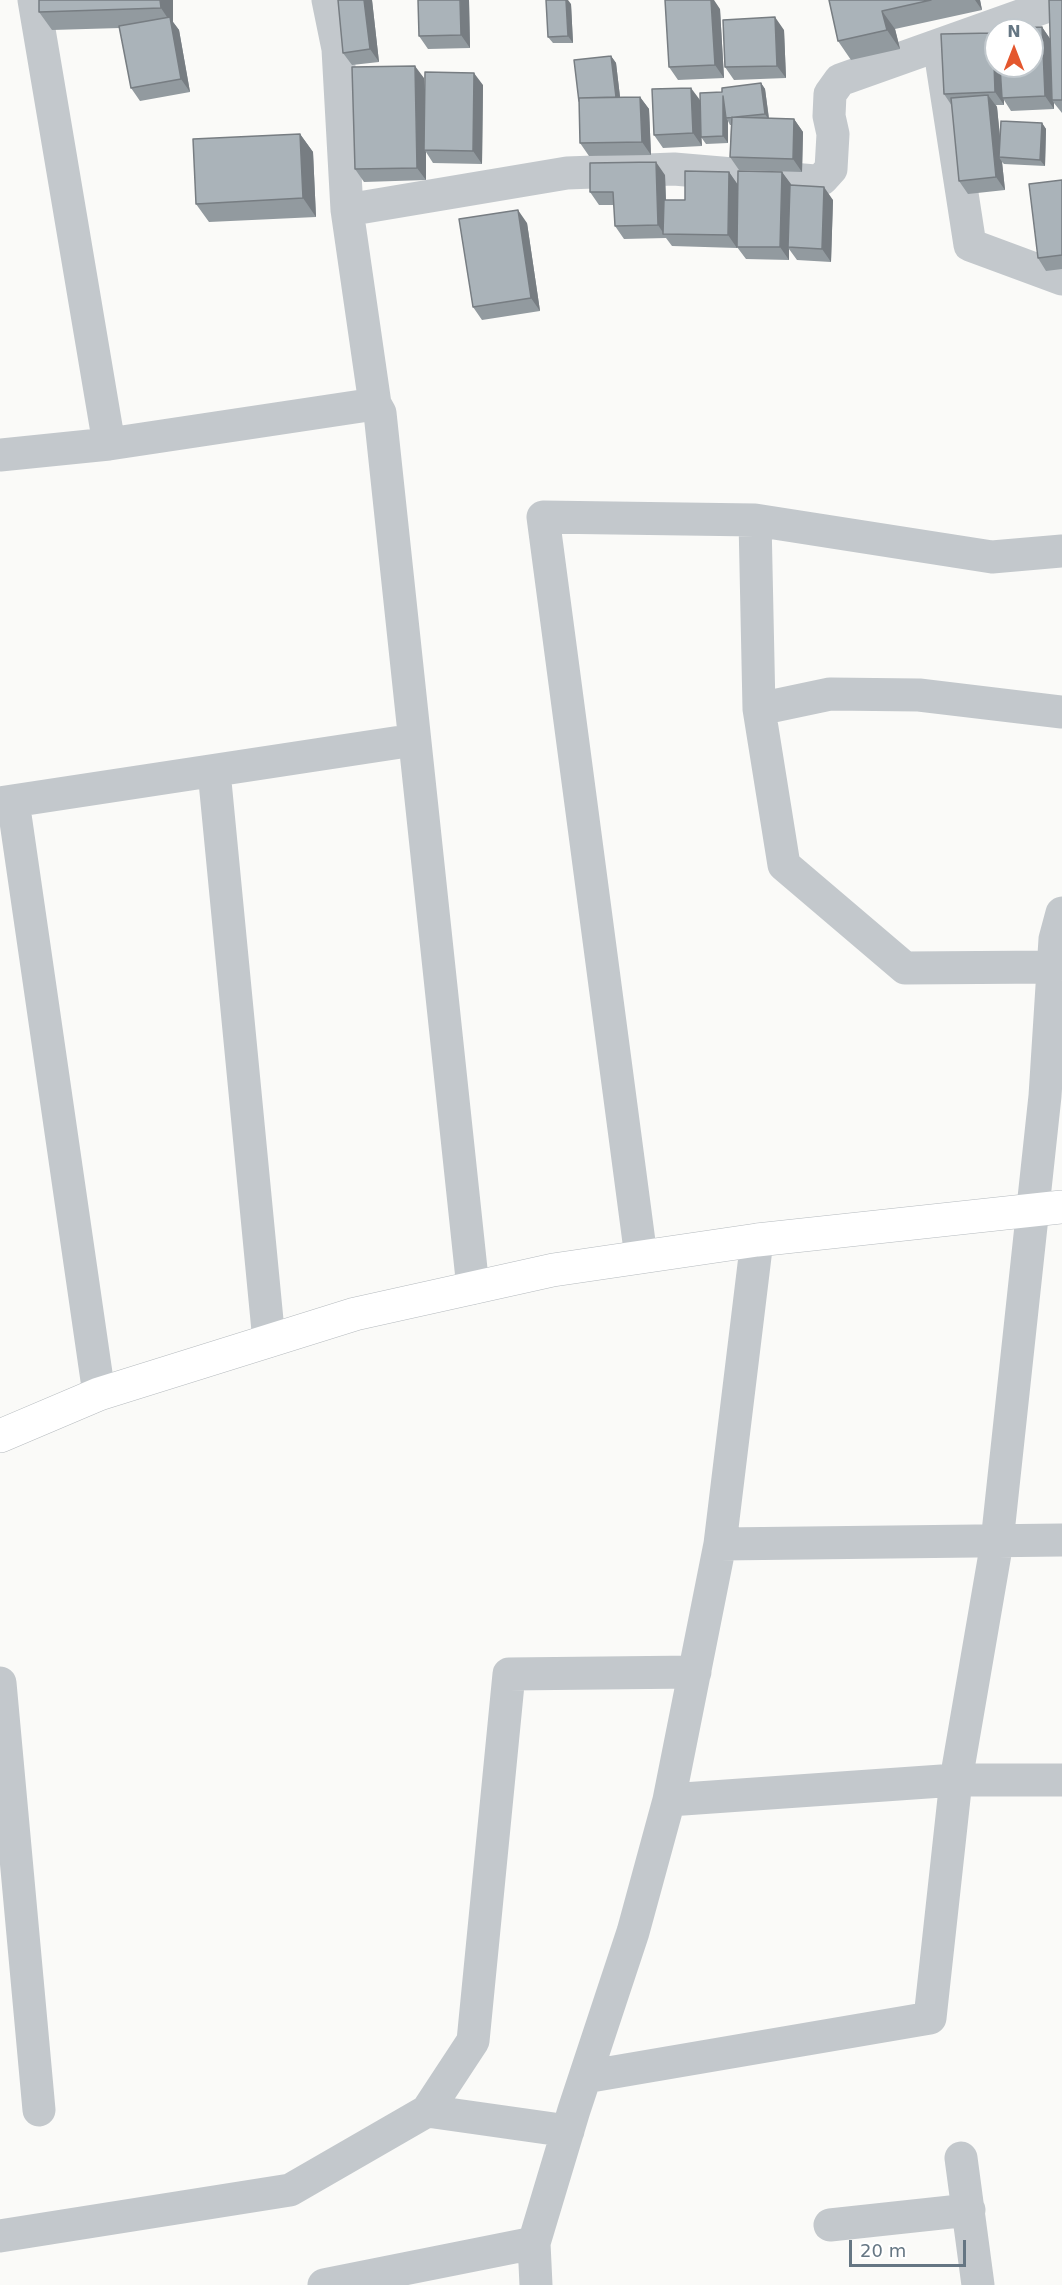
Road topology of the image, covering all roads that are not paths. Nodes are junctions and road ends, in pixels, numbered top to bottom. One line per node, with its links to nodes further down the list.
1 (34, 0): 8 (street)
2 (328, 0): 5 (street)
3 (1062, 1): 4 (street)
4 (939, 45): 5 (street); 6 (street)
5 (346, 210): 7 (street)
6 (1062, 279)
7 (375, 404): 8 (street); 14 (street)
8 (109, 444): 9 (street)
9 (0, 456)
10 (755, 520): 11 (street); 12 (street); 20 (street)
11 (1062, 551)
12 (759, 709): 13 (street); 17 (street)
13 (1062, 712)
14 (414, 740): 15 (street); 21 (street)
15 (214, 771): 16 (street); 22 (street)
16 (7, 802): 23 (street)
17 (1058, 939): 18 (street)
18 (1047, 1208): 19 (main road); 26 (street)
19 (757, 1240): 20 (main road); 27 (street)
20 (641, 1257): 21 (main road)
21 (473, 1288): 22 (main road)
22 (269, 1341): 23 (main road)
23 (99, 1394): 24 (main road)
24 (0, 1436)
25 (1062, 1540): 26 (street)
26 (997, 1542): 27 (street); 30 (street)
27 (720, 1544): 28 (street)
28 (695, 1672): 32 (street); 35 (street)
29 (0, 1683): 34 (street)
30 (956, 1780): 31 (street); 32 (street); 33 (street)
31 (1062, 1780)
32 (669, 1800): 33 (street)
33 (585, 2078): 36 (street)
34 (39, 2110)
35 (427, 2111): 36 (street); 40 (street)
36 (567, 2131): 41 (street)
37 (961, 2158): 38 (street)
38 (969, 2210): 39 (street); 44 (street)
39 (830, 2226)
40 (0, 2236)
41 (534, 2243): 42 (street); 43 (street)
42 (324, 2285)
43 (536, 2285)
44 (978, 2285)

